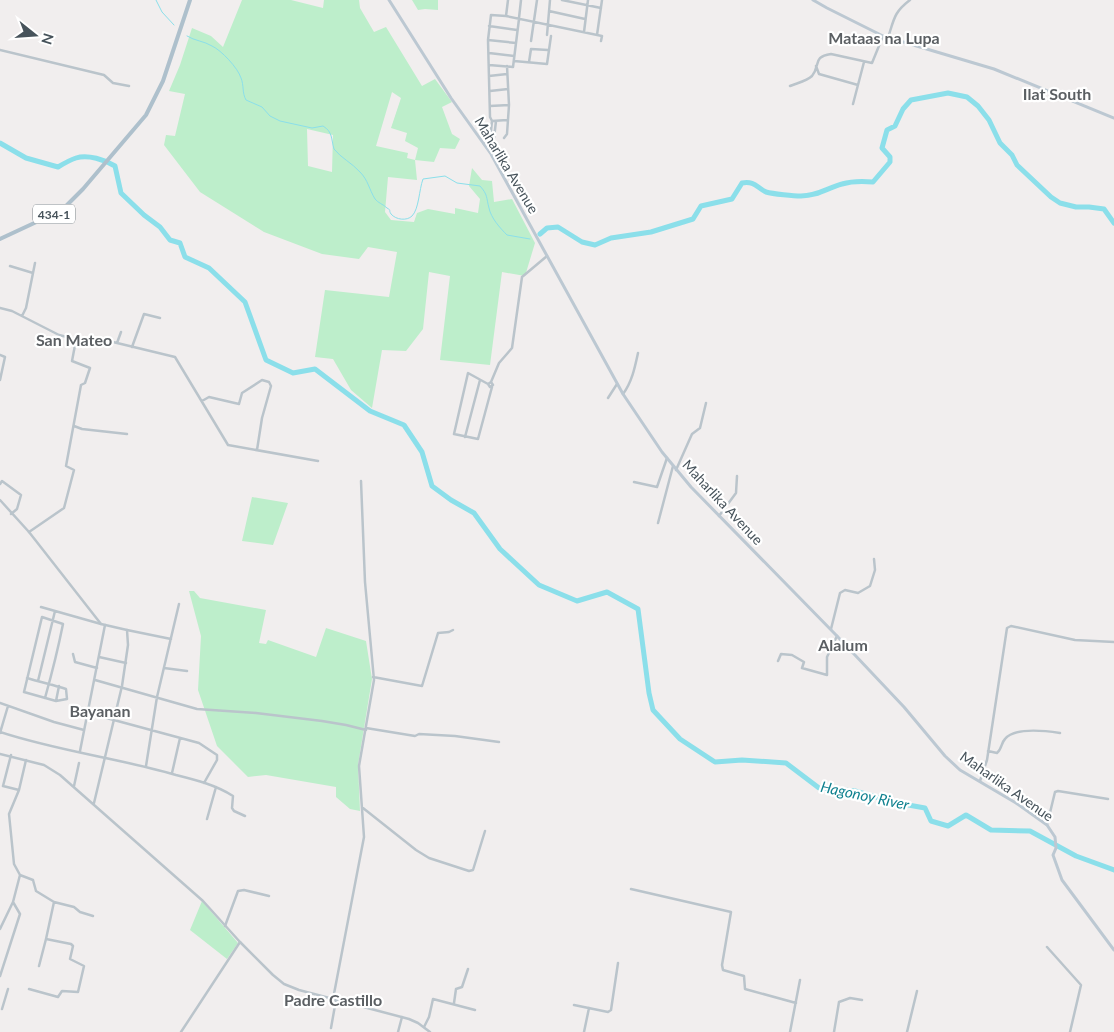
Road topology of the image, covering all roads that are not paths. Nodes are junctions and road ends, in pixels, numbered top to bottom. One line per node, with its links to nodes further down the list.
1 (190, 0): 60 (main road, 434-1)
2 (389, 0): 59 (main road, Maharlika Avenue)
3 (508, 0): 18 (street)
4 (521, 0): 20 (street)
5 (537, 0): 21 (street)
6 (550, 0): 17 (street)
7 (563, 0): 13 (street)
8 (588, 0): 14 (street)
9 (602, 0): 16 (street)
10 (813, 0): 29 (main road)
11 (899, 0): 15 (street)
12 (910, 0): 15 (street)
13 (575, 1): 14 (street)
14 (587, 5): 16 (street); 19 (street)
15 (901, 6): 30 (street)
16 (601, 8): 27 (street)
17 (550, 12): 19 (street); 22 (street)
18 (506, 16): 20 (street); 23 (street)
19 (586, 18): 25 (street)
20 (519, 19): 21 (street); 24 (street)
21 (535, 22): 22 (street); 32 (street)
22 (548, 24): 25 (street); 26 (street)
23 (489, 26): 24 (street); 31 (street)
24 (517, 30): 34 (street)
25 (584, 32): 27 (street)
26 (547, 35)
27 (597, 35): 33 (street)
28 (551, 36): 36 (street)
29 (883, 36): 30 (main road); 41 (street)
30 (888, 38): 55 (main road)
31 (488, 40): 34 (street); 37 (street)
32 (532, 41)
33 (601, 41)
34 (516, 43): 38 (street)
35 (0, 50): 48 (street)
36 (549, 50): 40 (street); 40 (street)
37 (488, 53): 38 (street); 42 (street)
38 (514, 56): 39 (street)
39 (514, 61): 40 (street); 43 (street)
40 (529, 62)
41 (864, 62): 44 (street); 47 (street)
42 (489, 65): 43 (street); 46 (street)
43 (507, 66): 45 (street)
44 (816, 66): 47 (street); 49 (street)
45 (507, 74): 46 (street); 50 (street)
46 (489, 76): 51 (street)
47 (858, 85): 52 (street)
48 (129, 86)
49 (790, 86)
50 (508, 89): 51 (street); 53 (street)
51 (490, 91): 54 (street)
52 (853, 104)
53 (508, 105): 54 (street); 56 (street)
54 (490, 106): 57 (street)
55 (1114, 118)
56 (507, 120): 57 (street); 58 (street)
57 (494, 121): 59 (street)
58 (504, 138)
59 (484, 144): 61 (main road, Maharlika Avenue)
60 (0, 239)
61 (547, 256): 76 (street); 77 (main road, Maharlika Avenue)
62 (36, 263): 64 (street)
63 (10, 266): 64 (street)
64 (33, 273): 66 (street)
65 (0, 308): 66 (street)
66 (22, 316): 69 (street)
67 (160, 318): 71 (street)
68 (120, 332): 70 (street)
69 (76, 340): 70 (street); 82 (street)
70 (117, 343): 71 (street)
71 (132, 347): 80 (street)
72 (638, 353): 78 (street)
73 (0, 355): 74 (street)
74 (0, 380)
75 (480, 380): 76 (street); 84 (street); 84 (street)
76 (490, 383): 84 (street)
77 (618, 384): 78 (main road, Maharlika Avenue); 79 (street)
78 (623, 394): 86 (main road, Maharlika Avenue)
79 (608, 398)
80 (202, 401): 85 (street); 85 (street)
81 (706, 403): 88 (street)
82 (74, 426): 83 (street); 97 (street)
83 (127, 434)
84 (465, 436)
85 (256, 450): 87 (street)
86 (667, 458): 88 (main road, Maharlika Avenue); 91 (street)
87 (318, 461)
88 (675, 468): 95 (main road, Maharlika Avenue); 96 (street)
89 (737, 476): 95 (street)
90 (361, 482): 117 (street)
91 (634, 482)
92 (0, 484): 94 (street)
93 (0, 500): 94 (street)
94 (11, 514): 97 (street)
95 (719, 516): 106 (main road, Maharlika Avenue)
96 (658, 523)
97 (29, 532): 103 (street)
98 (874, 559): 106 (street)
99 (179, 604): 108 (street)
100 (41, 607): 101 (street)
101 (55, 611): 102 (street); 103 (street)
102 (52, 621): 118 (street); 120 (street); 121 (street)
103 (103, 625): 104 (street); 111 (street)
104 (127, 630): 108 (street); 113 (street)
105 (453, 630): 117 (street)
106 (831, 630): 107 (main road, Maharlika Avenue)
107 (837, 636): 112 (street); 147 (main road, Maharlika Avenue)
108 (171, 638): 115 (street)
109 (1114, 642): 138 (street)
110 (73, 654): 114 (street)
111 (99, 657): 113 (street); 114 (street)
112 (778, 661)
113 (126, 664): 123 (street)
114 (97, 668): 119 (street)
115 (164, 668): 116 (street); 124 (street)
116 (187, 671)
117 (373, 677): 132 (street)
118 (28, 678): 120 (street); 125 (street)
119 (95, 680): 123 (street); 129 (street)
120 (38, 681): 121 (street)
121 (49, 684): 122 (street); 125 (street)
122 (59, 686): 126 (street); 126 (street)
123 (122, 686): 124 (street); 130 (street)
124 (158, 697): 131 (street); 132 (street)
125 (45, 698): 126 (street)
126 (56, 701)
127 (0, 703): 128 (street)
128 (8, 706): 133 (street); 134 (street)
129 (88, 713): 130 (street); 133 (street)
130 (114, 720): 131 (street); 142 (street)
131 (152, 729): 136 (street); 145 (street)
132 (366, 729): 137 (street); 154 (street)
133 (85, 730): 139 (street)
134 (0, 732): 139 (street)
135 (1060, 732): 138 (street)
136 (180, 738): 146 (street); 148 (street)
137 (499, 742)
138 (988, 751): 147 (street)
139 (80, 752): 142 (street)
140 (0, 754): 141 (street)
141 (11, 756): 143 (street); 151 (street)
142 (105, 758): 145 (street); 153 (street)
143 (26, 760): 149 (street); 151 (street)
144 (79, 764): 149 (street)
145 (146, 766): 146 (street)
146 (172, 774): 148 (street)
147 (980, 781): 157 (main road, Maharlika Avenue)
148 (204, 783): 150 (street)
149 (74, 786): 153 (street)
150 (216, 787): 155 (street); 156 (street)
151 (19, 790): 159 (street)
152 (1108, 799): 157 (street)
153 (94, 803): 165 (street)
154 (363, 808): 158 (street); 181 (street)
155 (245, 816)
156 (207, 819)
157 (1047, 825): 170 (main road, Maharlika Avenue)
158 (485, 831)
159 (20, 875): 162 (street); 163 (street)
160 (631, 889): 184 (street)
161 (269, 896): 165 (street)
162 (13, 902): 166 (street); 174 (street)
163 (54, 902): 164 (street); 167 (street)
164 (93, 916)
165 (225, 926): 168 (street)
166 (0, 929)
167 (46, 939): 172 (street); 177 (street)
168 (240, 942): 181 (street); 192 (street)
169 (1047, 947): 199 (street)
170 (1114, 950)
171 (618, 963): 186 (street)
172 (39, 966)
173 (468, 968): 183 (street)
174 (0, 976)
175 (800, 980): 184 (street)
176 (8, 989): 180 (street)
177 (30, 989)
178 (918, 991): 198 (street)
179 (1, 995): 180 (street)
180 (5, 996): 187 (street)
181 (335, 999): 189 (street); 191 (street)
182 (862, 1000): 197 (street)
183 (454, 1003): 188 (street); 190 (street)
184 (796, 1003): 196 (street)
185 (574, 1005): 186 (street)
186 (589, 1008): 195 (street)
187 (2, 1009)
188 (476, 1010)
189 (402, 1017): 190 (street); 193 (street)
190 (424, 1027): 194 (street)
191 (331, 1028)
192 (181, 1032)
193 (398, 1032)
194 (430, 1032)
195 (584, 1032)
196 (790, 1032)
197 (834, 1032)
198 (907, 1032)
199 (1070, 1032)

